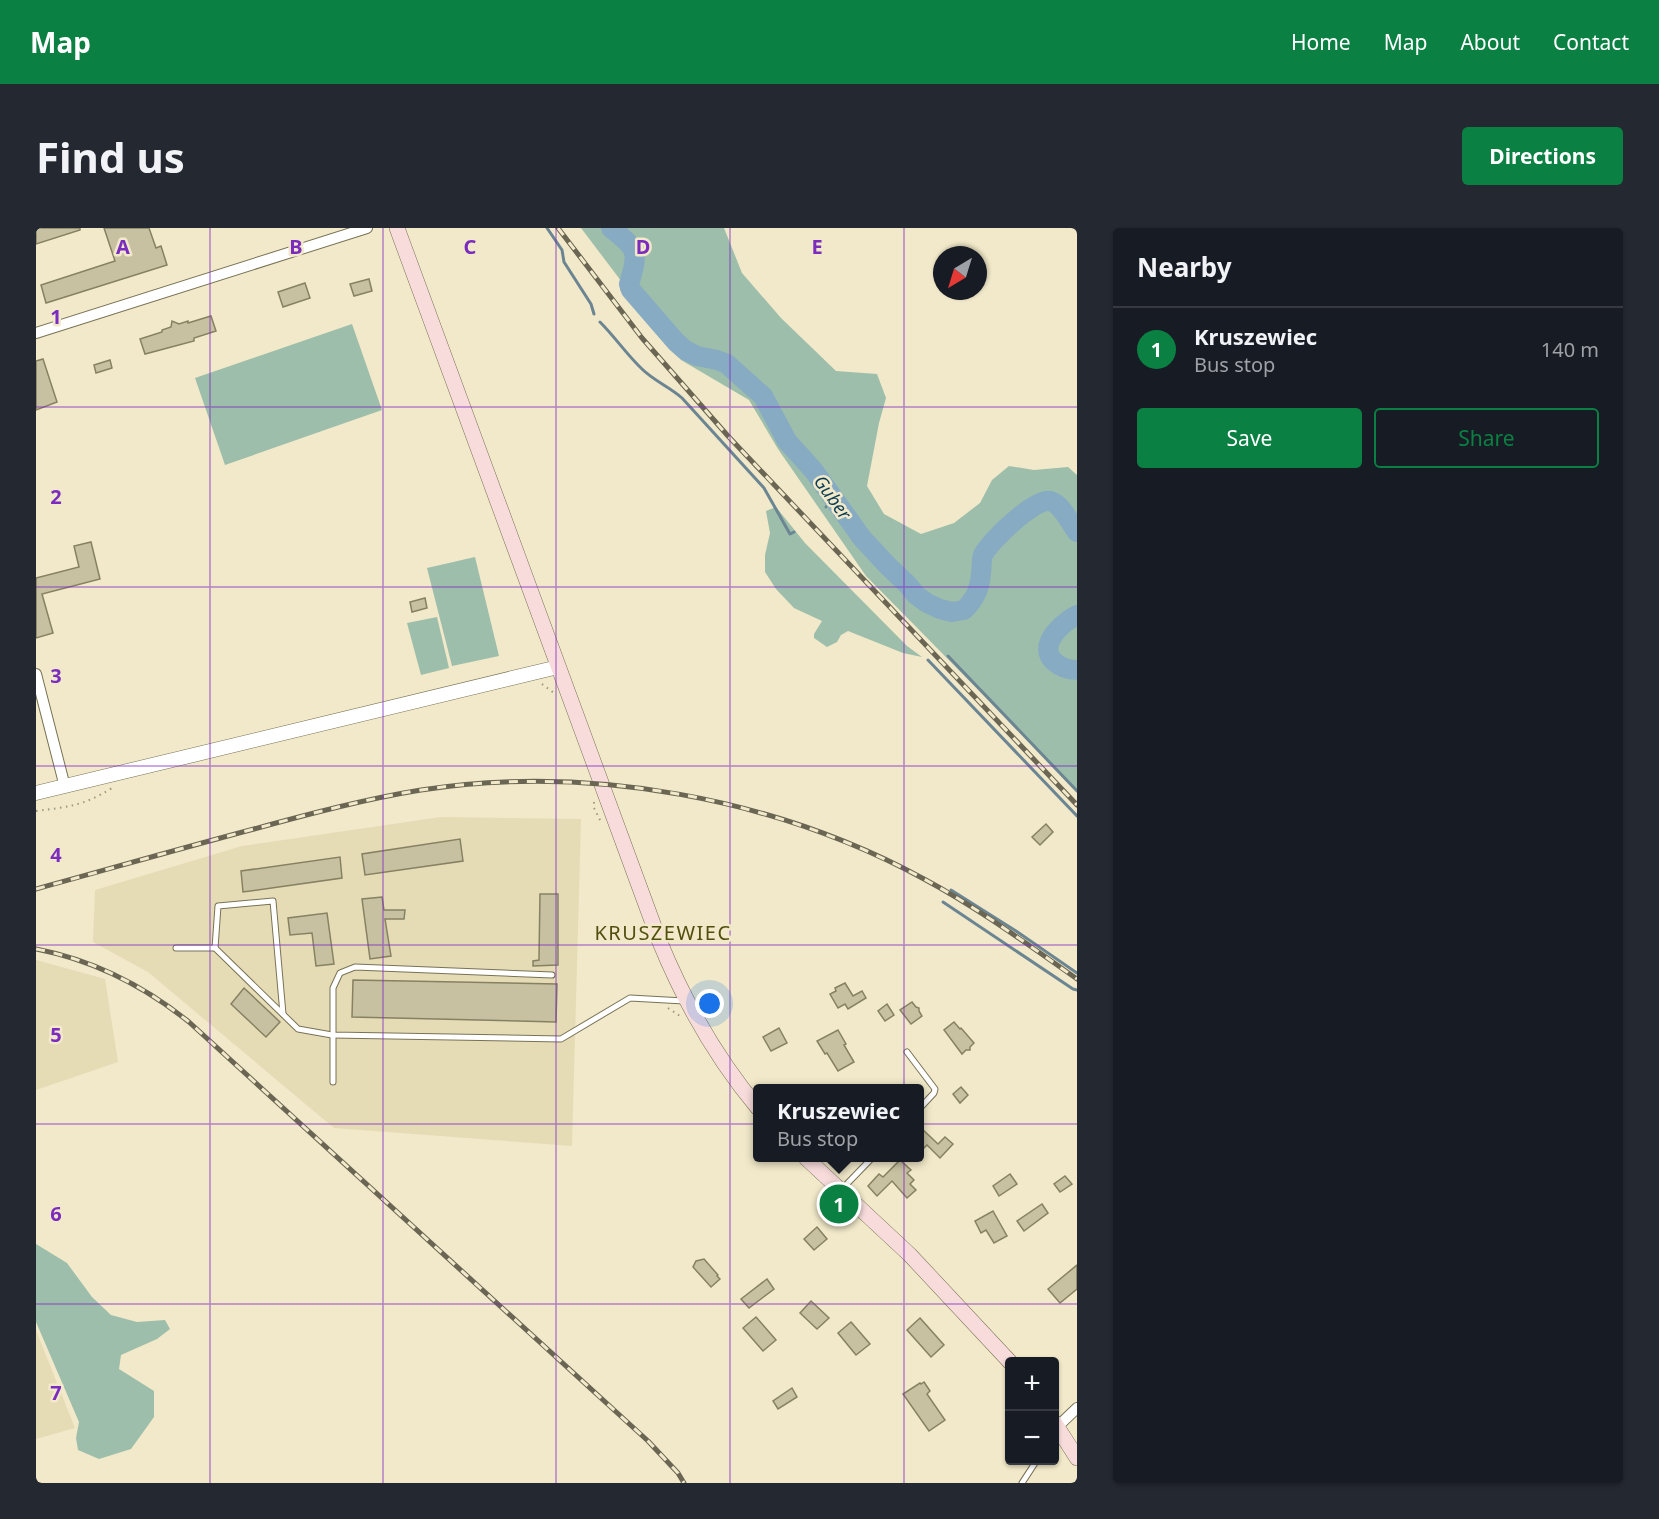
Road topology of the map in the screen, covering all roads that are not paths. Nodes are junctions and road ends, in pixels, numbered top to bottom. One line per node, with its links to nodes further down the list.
1 (367, 228): 3 (street)
2 (397, 228): 4 (main road)
3 (36, 333)
4 (558, 667): 6 (street); 11 (main road)
5 (36, 674): 6 (street)
6 (65, 787): 7 (street)
7 (36, 793)
8 (176, 948): 9 (lane)
9 (215, 948): 12 (lane); 12 (lane)
10 (552, 975): 13 (lane)
11 (686, 1002): 13 (lane); 16 (main road)
12 (283, 1015): 13 (lane)
13 (332, 1035): 15 (lane)
14 (907, 1052): 17 (lane)
15 (333, 1083)
16 (753, 1102)
17 (924, 1104)
18 (810, 1162): 20 (main road)
19 (868, 1162): 20 (lane)
20 (841, 1190): 21 (main road)
21 (1005, 1357)
22 (1077, 1408): 23 (street)
23 (1059, 1428)
24 (1059, 1433): 25 (main road)
25 (1077, 1458)
26 (1034, 1465): 27 (lane)
27 (1022, 1483)

